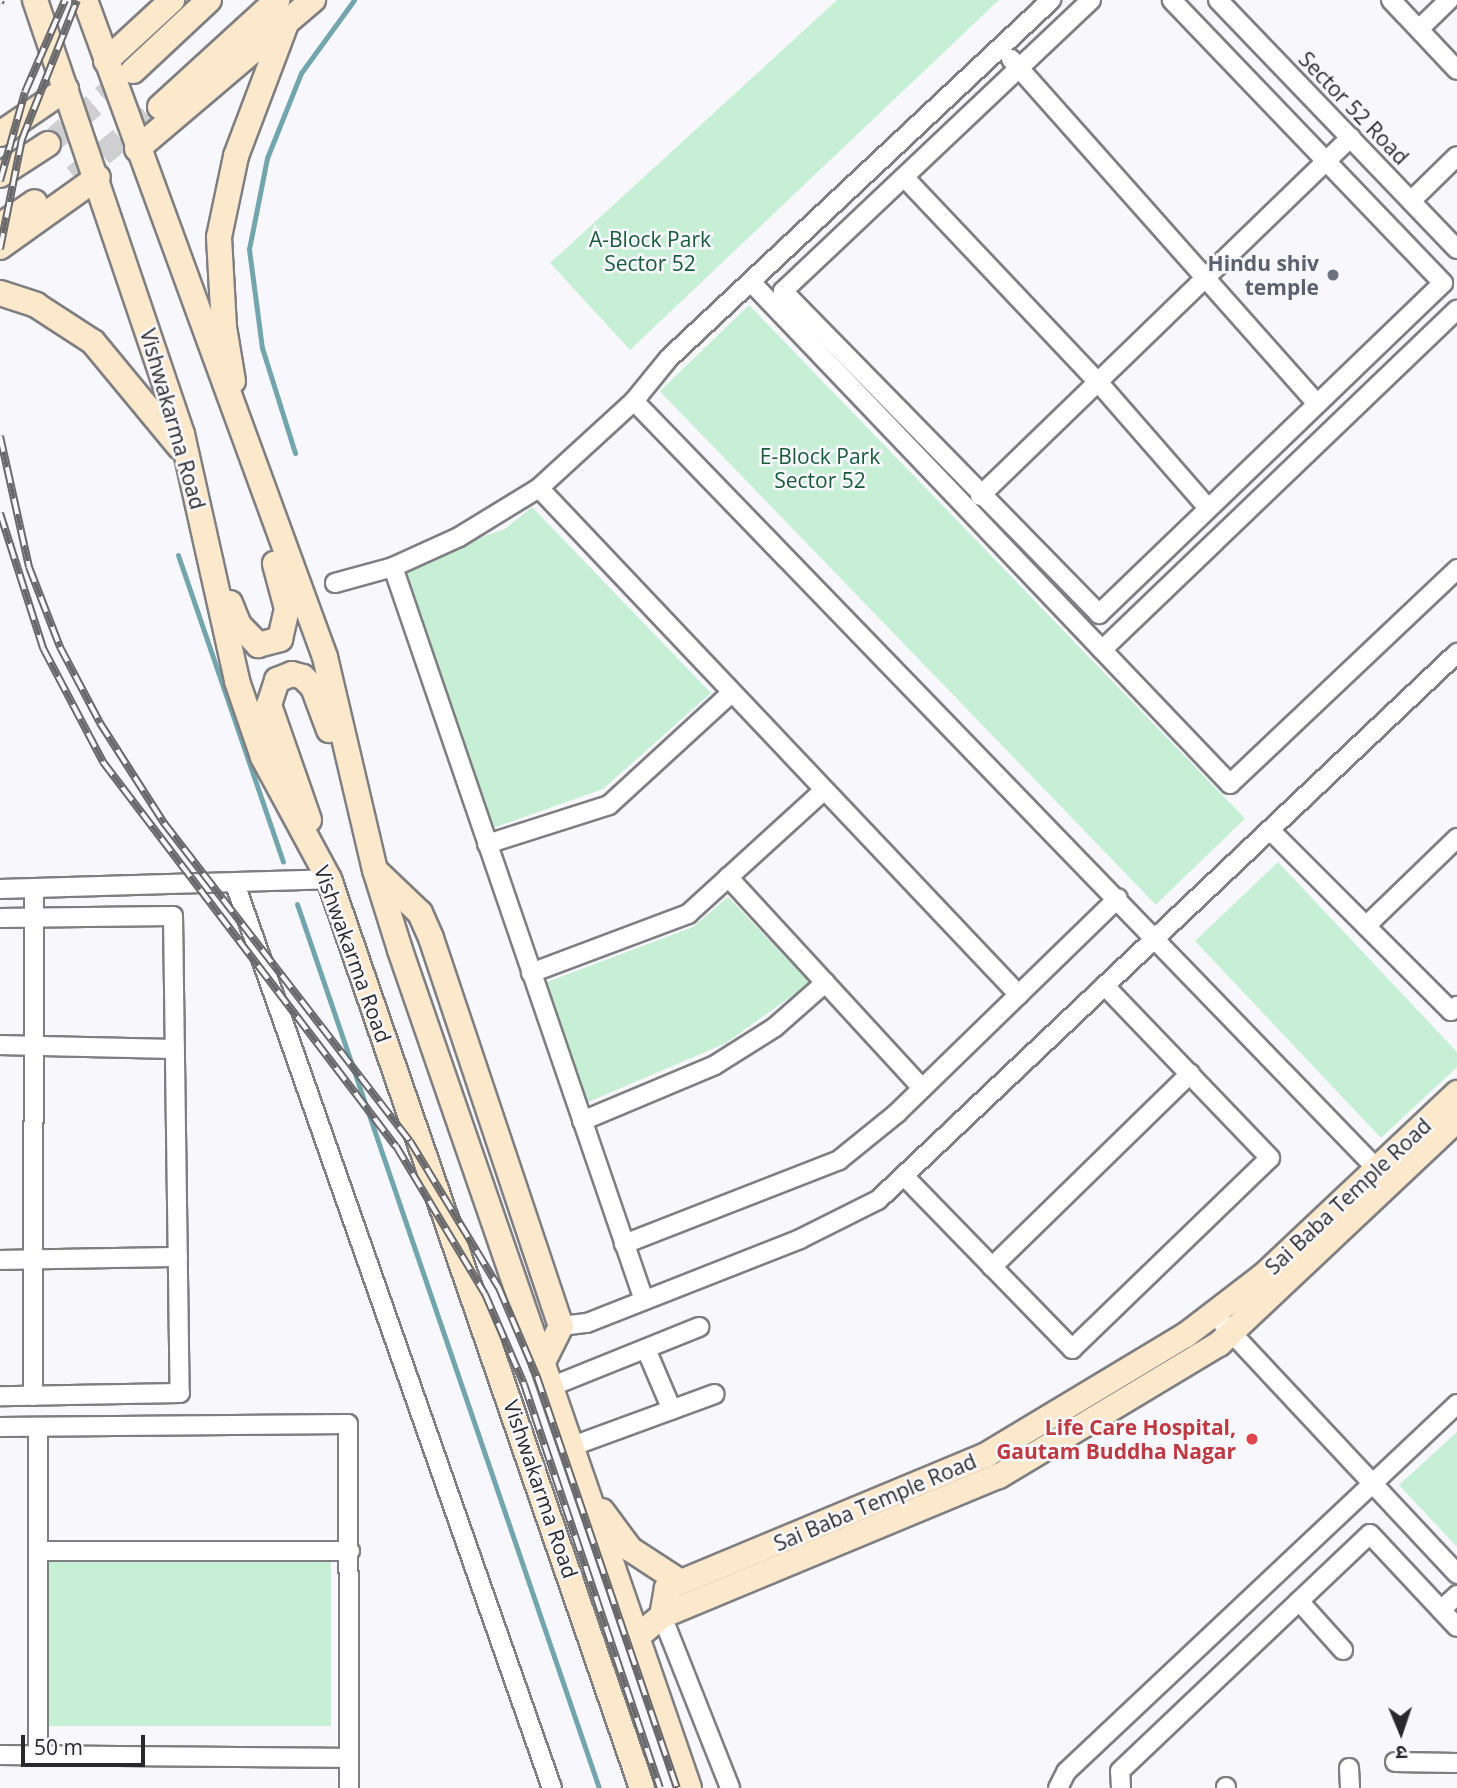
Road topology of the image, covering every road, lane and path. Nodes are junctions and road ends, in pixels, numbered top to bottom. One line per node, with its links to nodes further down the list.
1 (35, 0): 20 (main road, Vishwakarma Road)
2 (85, 0): 16 (main road, Vishwakarma Road)
3 (172, 0): 16 (main road)
4 (209, 0): 19 (main road)
5 (277, 0): 21 (main road)
6 (313, 0): 13 (main road)
7 (1051, 0): 15 (street)
8 (1091, 0): 17 (street)
9 (1172, 0): 27 (street)
10 (1218, 0): 23 (street, Sector 52 Road)
11 (1391, 0): 14 (street)
12 (1450, 0): 14 (street)
13 (285, 26): 25 (main road); 42 (main road)
14 (1419, 29): 18 (street)
15 (1001, 48): 17 (street); 36 (street)
16 (106, 61): 25 (main road, Vishwakarma Road)
17 (1020, 68): 30 (street); 35 (street)
18 (1457, 70)
19 (133, 71)
20 (66, 89): 22 (main road); 29 (main road, Vishwakarma Road)
21 (160, 107)
22 (0, 134)
23 (1350, 137): 27 (street); 31 (street, Sector 52 Road)
24 (48, 144): 28 (main road)
25 (137, 149): 42 (main road, Vishwakarma Road)
26 (1457, 156): 31 (street)
27 (1327, 162): 35 (street); 41 (street)
28 (0, 176)
29 (86, 177): 32 (main road); 33 (main road); 43 (main road, Vishwakarma Road)
30 (904, 177): 39 (street); 46 (street)
31 (1411, 201): 34 (street, Sector 52 Road)
32 (0, 226)
33 (0, 247)
34 (1457, 249)
35 (1205, 276): 39 (street); 41 (street)
36 (751, 282): 40 (street); 52 (street)
37 (0, 293): 43 (main road)
38 (1457, 309): 52 (street)
39 (1099, 383): 46 (street); 47 (street)
40 (634, 401): 44 (street); 66 (street)
41 (1316, 402): 47 (street)
42 (234, 418): 45 (main road, Vishwakarma Road)
43 (187, 456): 50 (main road, Vishwakarma Road)
44 (540, 488): 48 (street); 54 (street)
45 (263, 495): 50 (main road); 55 (main road, Vishwakarma Road)
46 (980, 496): 47 (street)
47 (1208, 508)
48 (393, 567): 51 (street); 59 (street)
49 (1457, 569): 52 (street)
50 (216, 578): 60 (main road, Vishwakarma Road)
51 (335, 583)
52 (1102, 650)
53 (1457, 653): 57 (street)
54 (730, 694): 56 (street); 59 (street)
55 (356, 781): 60 (main road); 61 (main road, Vishwakarma Road)
56 (823, 791): 62 (street); 74 (street)
57 (1272, 832): 69 (street); 70 (street)
58 (1457, 838): 69 (street)
59 (487, 844): 71 (street)
60 (324, 869): 63 (street); 126 (main road, Vishwakarma Road)
61 (375, 870): 93 (main road); 96 (main road, Vishwakarma Road)
62 (728, 877): 71 (street); 72 (street)
63 (235, 884): 65 (street); 125 (street)
64 (0, 889): 65 (street)
65 (34, 890): 68 (street)
66 (1118, 898): 70 (street); 74 (street)
67 (0, 918): 68 (street)
68 (33, 918): 77 (street); 78 (street)
69 (1366, 926): 75 (street)
70 (1158, 940): 73 (street); 84 (street)
71 (531, 973): 83 (street)
72 (825, 983): 80 (street); 83 (street)
73 (1107, 988): 79 (street); 85 (street)
74 (1019, 995): 80 (street)
75 (1457, 1006)
76 (0, 1045): 77 (street)
77 (33, 1045): 78 (street); 88 (street)
78 (175, 1048): 87 (street)
79 (1190, 1074): 90 (street); 90 (street)
80 (922, 1088): 86 (street)
81 (1457, 1093): 84 (main road, Sai Baba Temple Road)
82 (1457, 1120): 92 (main road, Sai Baba Temple Road)
83 (582, 1121): 86 (street)
84 (1377, 1169): 92 (main road, Sai Baba Temple Road)
85 (905, 1177): 90 (street); 91 (street)
86 (624, 1244): 91 (street)
87 (178, 1257): 88 (street); 99 (street)
88 (33, 1259): 89 (street); 99 (street)
89 (0, 1260)
90 (992, 1267)
91 (644, 1300): 93 (street)
92 (1222, 1323): 106 (street); 110 (main road, Sai Baba Temple Road); 114 (main road, Sai Baba Temple Road)
93 (561, 1326): 96 (main road)
94 (699, 1328): 95 (street)
95 (646, 1349): 96 (street); 101 (street)
96 (546, 1376): 104 (main road, Vishwakarma Road)
97 (715, 1395): 101 (street)
98 (0, 1396): 99 (street)
99 (33, 1396)
100 (1457, 1404): 106 (street)
101 (672, 1409): 104 (street)
102 (0, 1427): 103 (street)
103 (38, 1428): 107 (street); 108 (street)
104 (570, 1447): 105 (main road, Vishwakarma Road)
105 (579, 1471): 110 (main road); 116 (main road, Vishwakarma Road)
106 (1373, 1484): 109 (street); 129 (street)
107 (40, 1551): 108 (street); 118 (street)
108 (350, 1551): 120 (street)
109 (1457, 1574)
110 (679, 1581): 114 (main road, Sai Baba Temple Road)
111 (1457, 1595): 113 (street)
112 (1300, 1601): 113 (street); 117 (street); 130 (street)
113 (1441, 1610): 115 (street)
114 (662, 1616): 116 (main road, Sai Baba Temple Road); 128 (street)
115 (1457, 1627)
116 (638, 1636): 127 (main road, Vishwakarma Road)
117 (1343, 1650)
118 (38, 1754): 119 (street); 120 (street)
119 (0, 1755)
120 (349, 1758): 124 (street)
121 (1395, 1762): 122 (street)
122 (1457, 1763)
123 (1349, 1768): 131 (street)
124 (349, 1788)
125 (552, 1788)
126 (642, 1788)
127 (690, 1788)
128 (730, 1788)
129 (1058, 1788)
130 (1121, 1788)
131 (1350, 1788)

